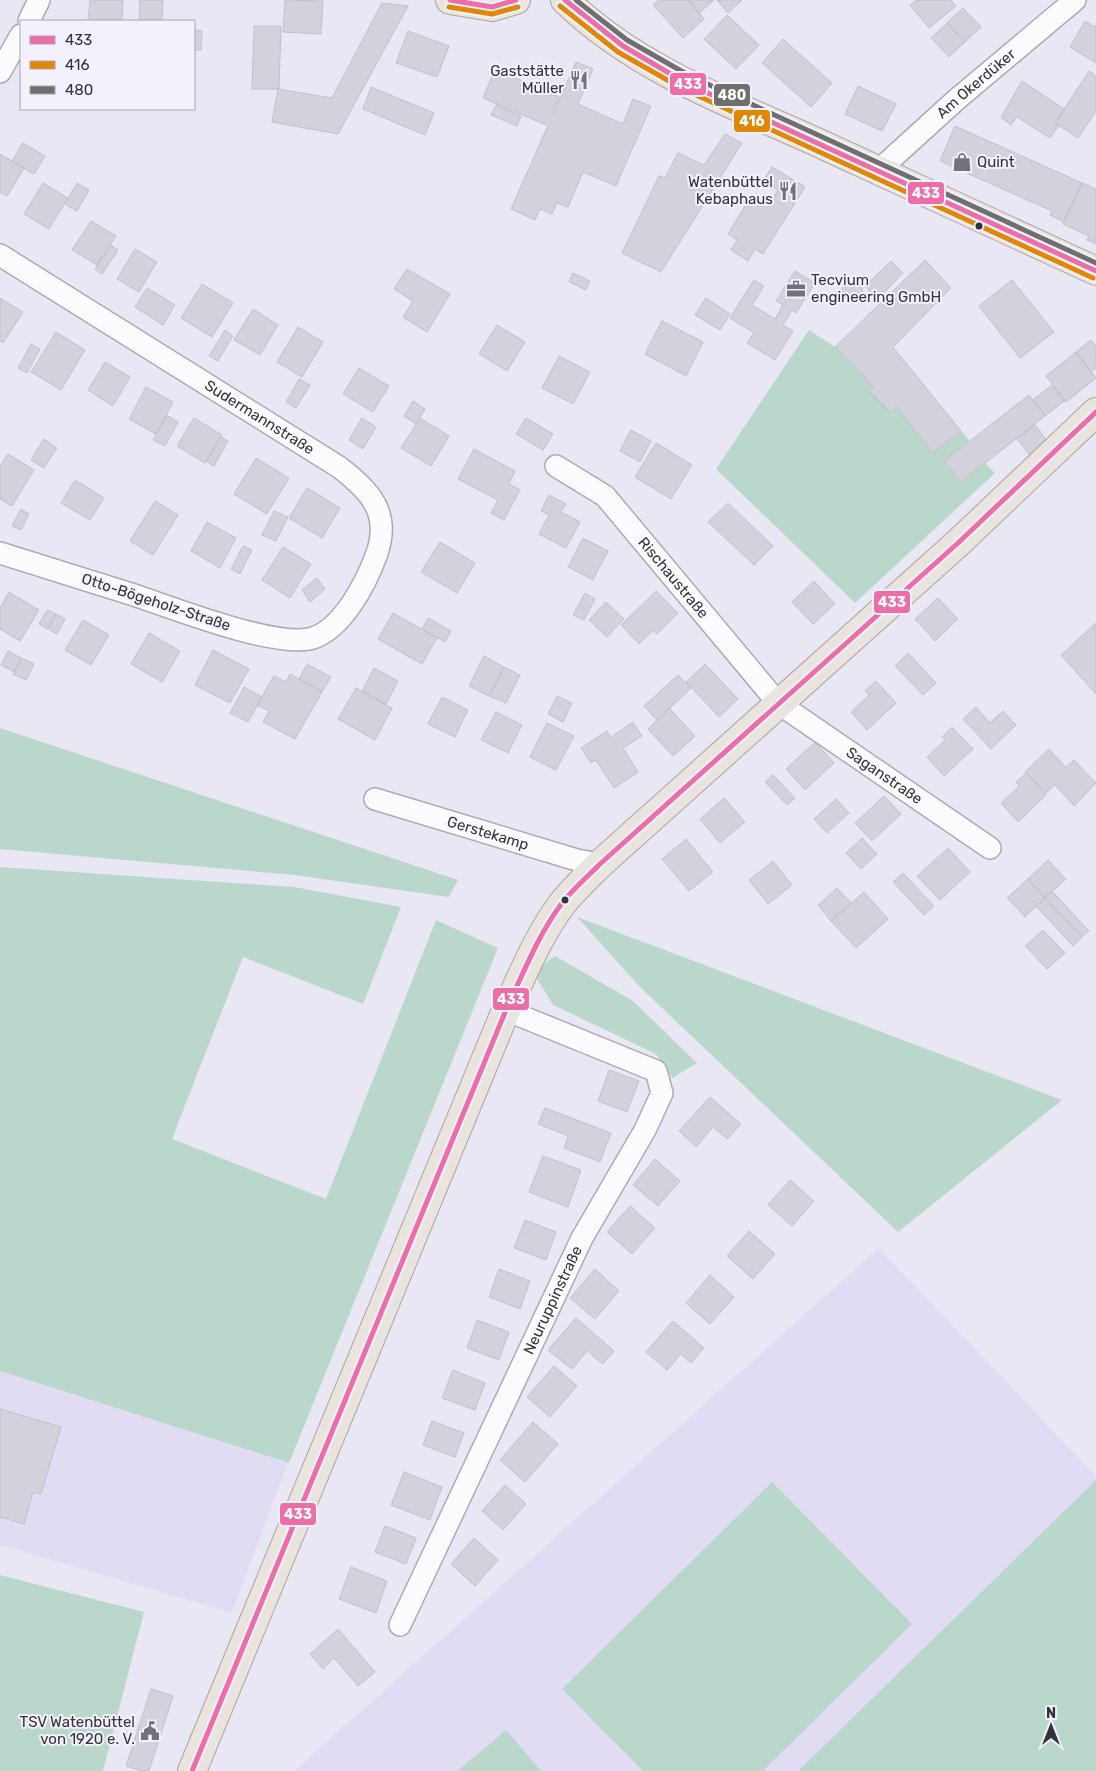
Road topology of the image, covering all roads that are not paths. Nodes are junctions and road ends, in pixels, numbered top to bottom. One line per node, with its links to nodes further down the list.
1 (38, 0): 6 (street)
2 (450, 0): 3 (main road)
3 (516, 0)
4 (565, 0): 9 (main road)
5 (1075, 0): 9 (street, Am Okerdüker)
6 (29, 20)
7 (20, 37): 8 (street)
8 (0, 72)
9 (879, 170): 11 (main road)
10 (0, 255): 15 (street, Sudermannstraße)
11 (1096, 271)
12 (1096, 412): 16 (main road)
13 (556, 466): 16 (street, Rischaustraße)
14 (0, 553): 15 (street, Otto-Bögeholz-Straße)
15 (314, 638)
16 (778, 703): 18 (street, Saganstraße); 19 (main road)
17 (376, 799): 19 (street, Gerstekamp)
18 (990, 848)
19 (600, 864): 20 (main road)
20 (506, 1010): 21 (street, Neuruppinstraße); 22 (main road)
21 (400, 1625)
22 (192, 1771)

